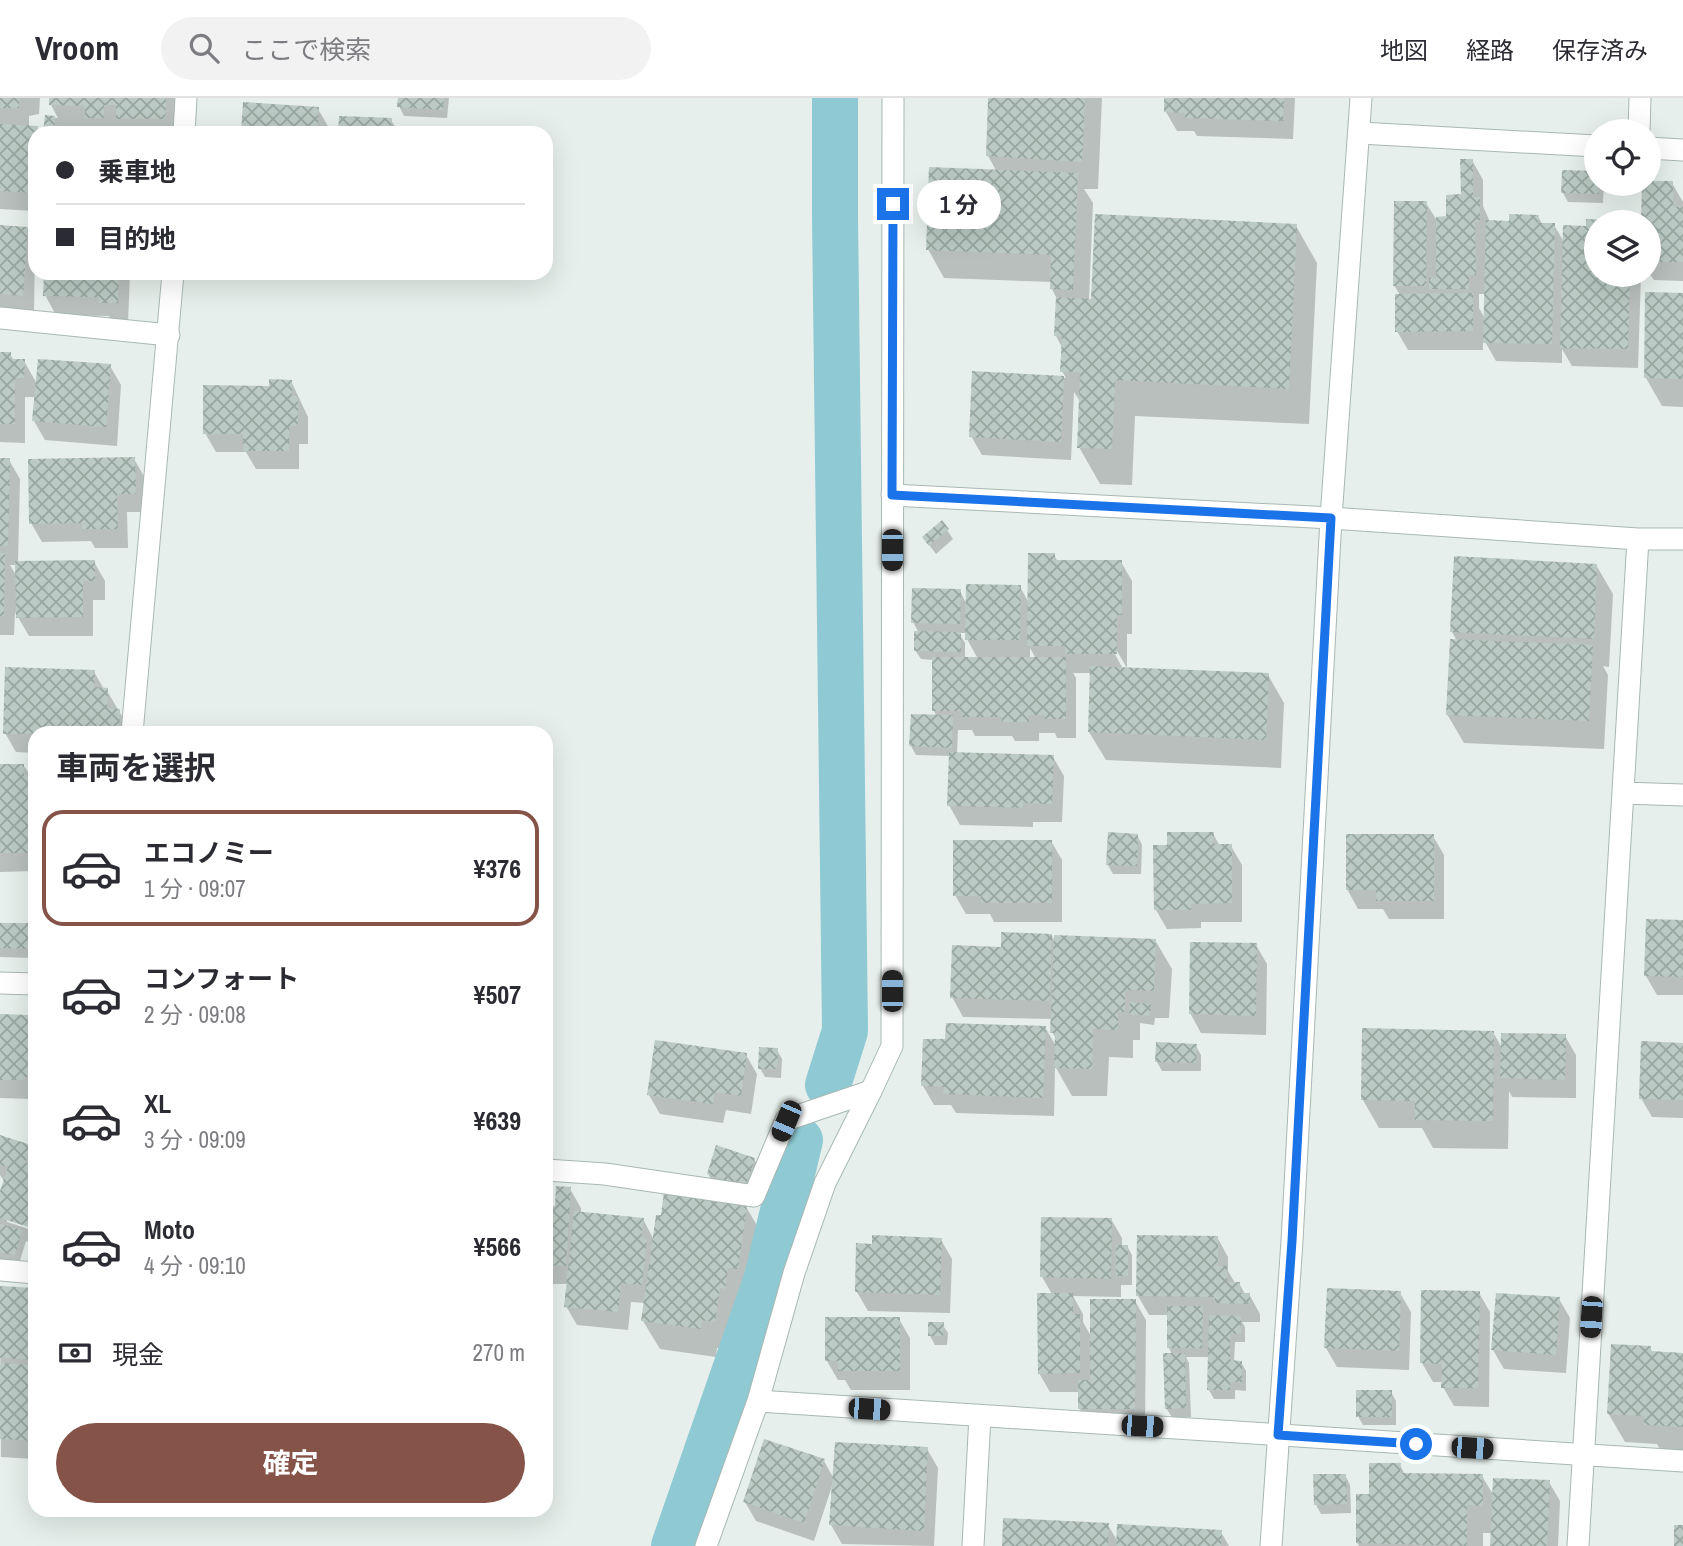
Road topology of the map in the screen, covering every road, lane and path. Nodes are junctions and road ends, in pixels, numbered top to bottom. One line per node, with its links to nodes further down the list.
1 (186, 98): 6 (street)
2 (893, 98): 14 (street)
3 (1361, 98): 7 (street)
4 (1640, 98): 5 (street)
5 (1639, 119)
6 (184, 126)
7 (1360, 133): 8 (street); 15 (street)
8 (1584, 145)
9 (1661, 149): 10 (street)
10 (1683, 150)
11 (173, 280): 13 (street)
12 (0, 318): 13 (street)
13 (169, 335): 18 (street)
14 (892, 495): 15 (street); 23 (street)
15 (1331, 518): 16 (street); 29 (street)
16 (1638, 539): 17 (street); 19 (street)
17 (1683, 539)
18 (133, 726)
19 (1623, 793): 20 (street); 30 (street)
20 (1683, 795)
21 (0, 983): 22 (street)
22 (28, 985)
23 (871, 1091): 24 (street); 27 (street)
24 (553, 1170)
25 (0, 1270): 26 (street)
26 (28, 1272)
27 (758, 1401): 28 (street); 32 (street)
28 (980, 1416): 29 (street); 33 (street)
29 (1278, 1435): 30 (street); 34 (street)
30 (1583, 1455): 31 (street); 35 (street)
31 (1683, 1461)
32 (706, 1546)
33 (972, 1546)
34 (1271, 1546)
35 (1578, 1546)

